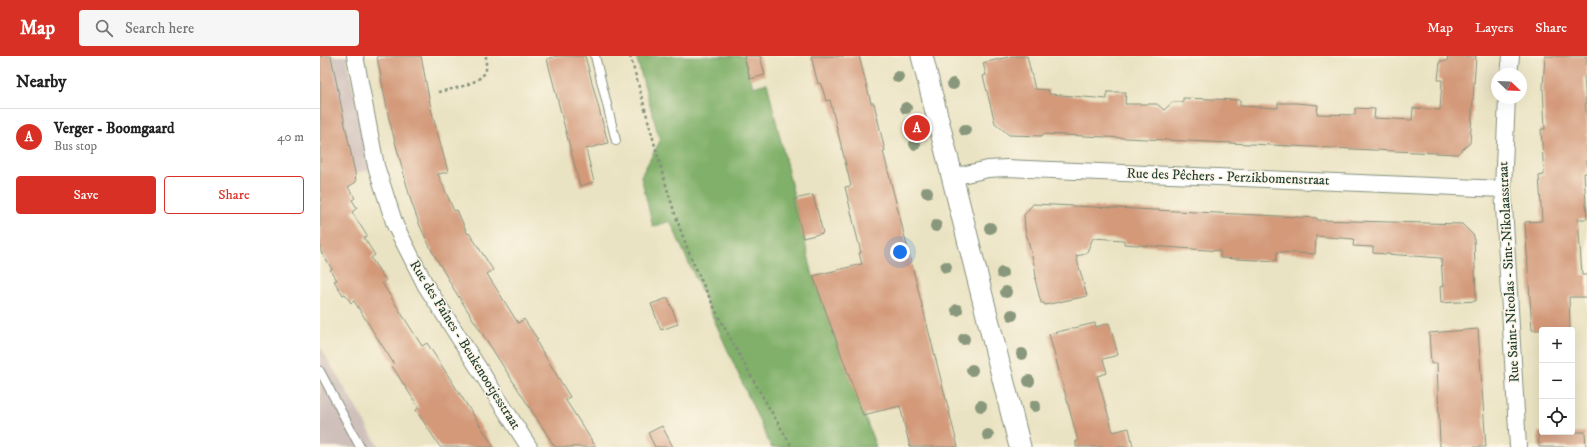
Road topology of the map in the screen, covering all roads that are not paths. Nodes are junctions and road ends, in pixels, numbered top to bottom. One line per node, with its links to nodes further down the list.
1 (355, 56): 12 (street, Rue des Faînes - Beukenootjesstraat)
2 (595, 56): 7 (lane)
3 (922, 56): 8 (street)
4 (1511, 56): 5 (street)
5 (1510, 68)
6 (1507, 104): 9 (street, Rue Saint-Nicolas - Sint-Nikolaasstraat)
7 (616, 141)
8 (953, 177): 9 (street, Rue des Pêchers - Perzikbomenstraat); 13 (street)
9 (1503, 188): 14 (street, Rue Saint-Nicolas - Sint-Nikolaasstraat)
10 (320, 371): 11 (lane)
11 (360, 447)
12 (529, 447)
13 (1020, 447)
14 (1518, 447)

